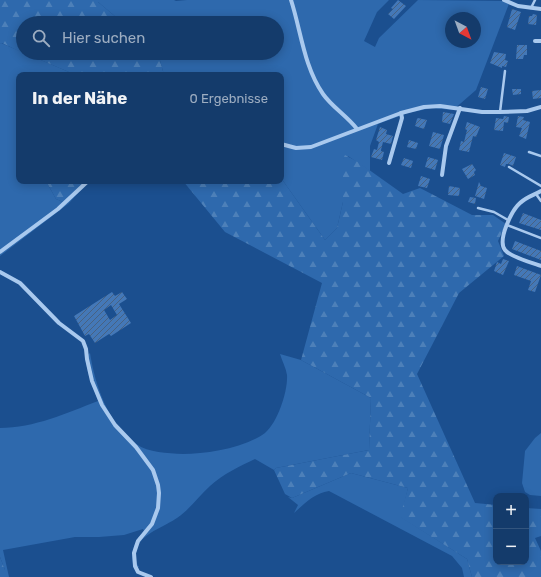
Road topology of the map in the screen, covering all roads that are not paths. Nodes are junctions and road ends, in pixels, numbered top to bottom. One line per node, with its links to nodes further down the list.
1 (291, 0): 13 (street)
2 (504, 0): 4 (street)
3 (535, 0): 4 (lane)
4 (531, 8): 5 (street)
5 (541, 9)
6 (535, 41): 7 (street)
7 (541, 41)
8 (505, 71): 11 (lane)
9 (541, 107): 11 (street)
10 (460, 108): 11 (street); 12 (street); 19 (street)
11 (500, 112)
12 (401, 113): 13 (street); 17 (street)
13 (357, 129): 14 (street)
14 (284, 145)
15 (529, 152): 16 (lane)
16 (541, 156)
17 (389, 163)
18 (509, 168): 21 (lane)
19 (442, 175)
20 (85, 184): 28 (street)
21 (541, 186)
22 (541, 191): 23 (street)
23 (536, 194): 24 (lane); 26 (street)
24 (541, 201)
25 (478, 208): 26 (lane)
26 (508, 223): 27 (lane); 29 (street)
27 (541, 238)
28 (0, 252)
29 (541, 266)
30 (0, 272): 31 (street)
31 (151, 577)

